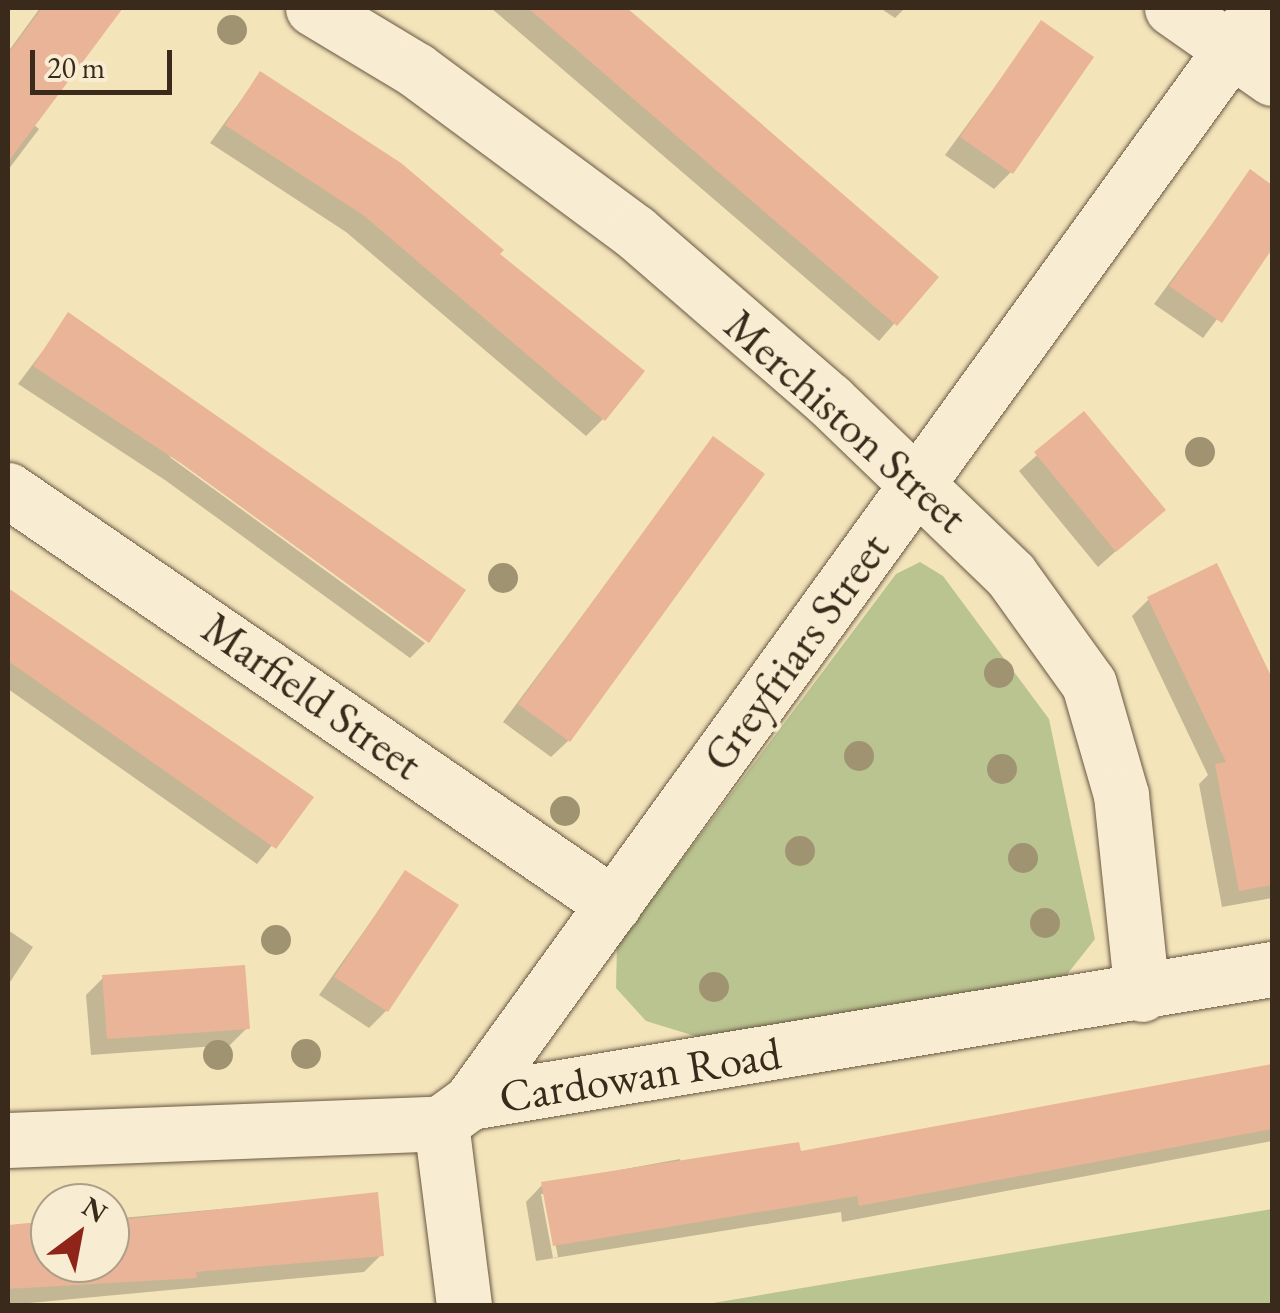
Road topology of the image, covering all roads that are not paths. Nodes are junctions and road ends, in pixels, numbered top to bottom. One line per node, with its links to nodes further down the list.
1 (313, 8): 4 (street, Merchiston Street)
2 (1172, 8): 3 (street)
3 (1255, 45): 4 (street, Greyfriars Street)
4 (918, 482): 6 (street, Greyfriars Street); 8 (street, Merchiston Street)
5 (8, 490): 6 (street, Marfield Street)
6 (614, 905): 9 (street, Greyfriars Street)
7 (1272, 969): 8 (street, Cardowan Road)
8 (1142, 994): 9 (street, Cardowan Road)
9 (455, 1112): 10 (street, Cardowan Road); 11 (street)
10 (8, 1140)
11 (464, 1306)

